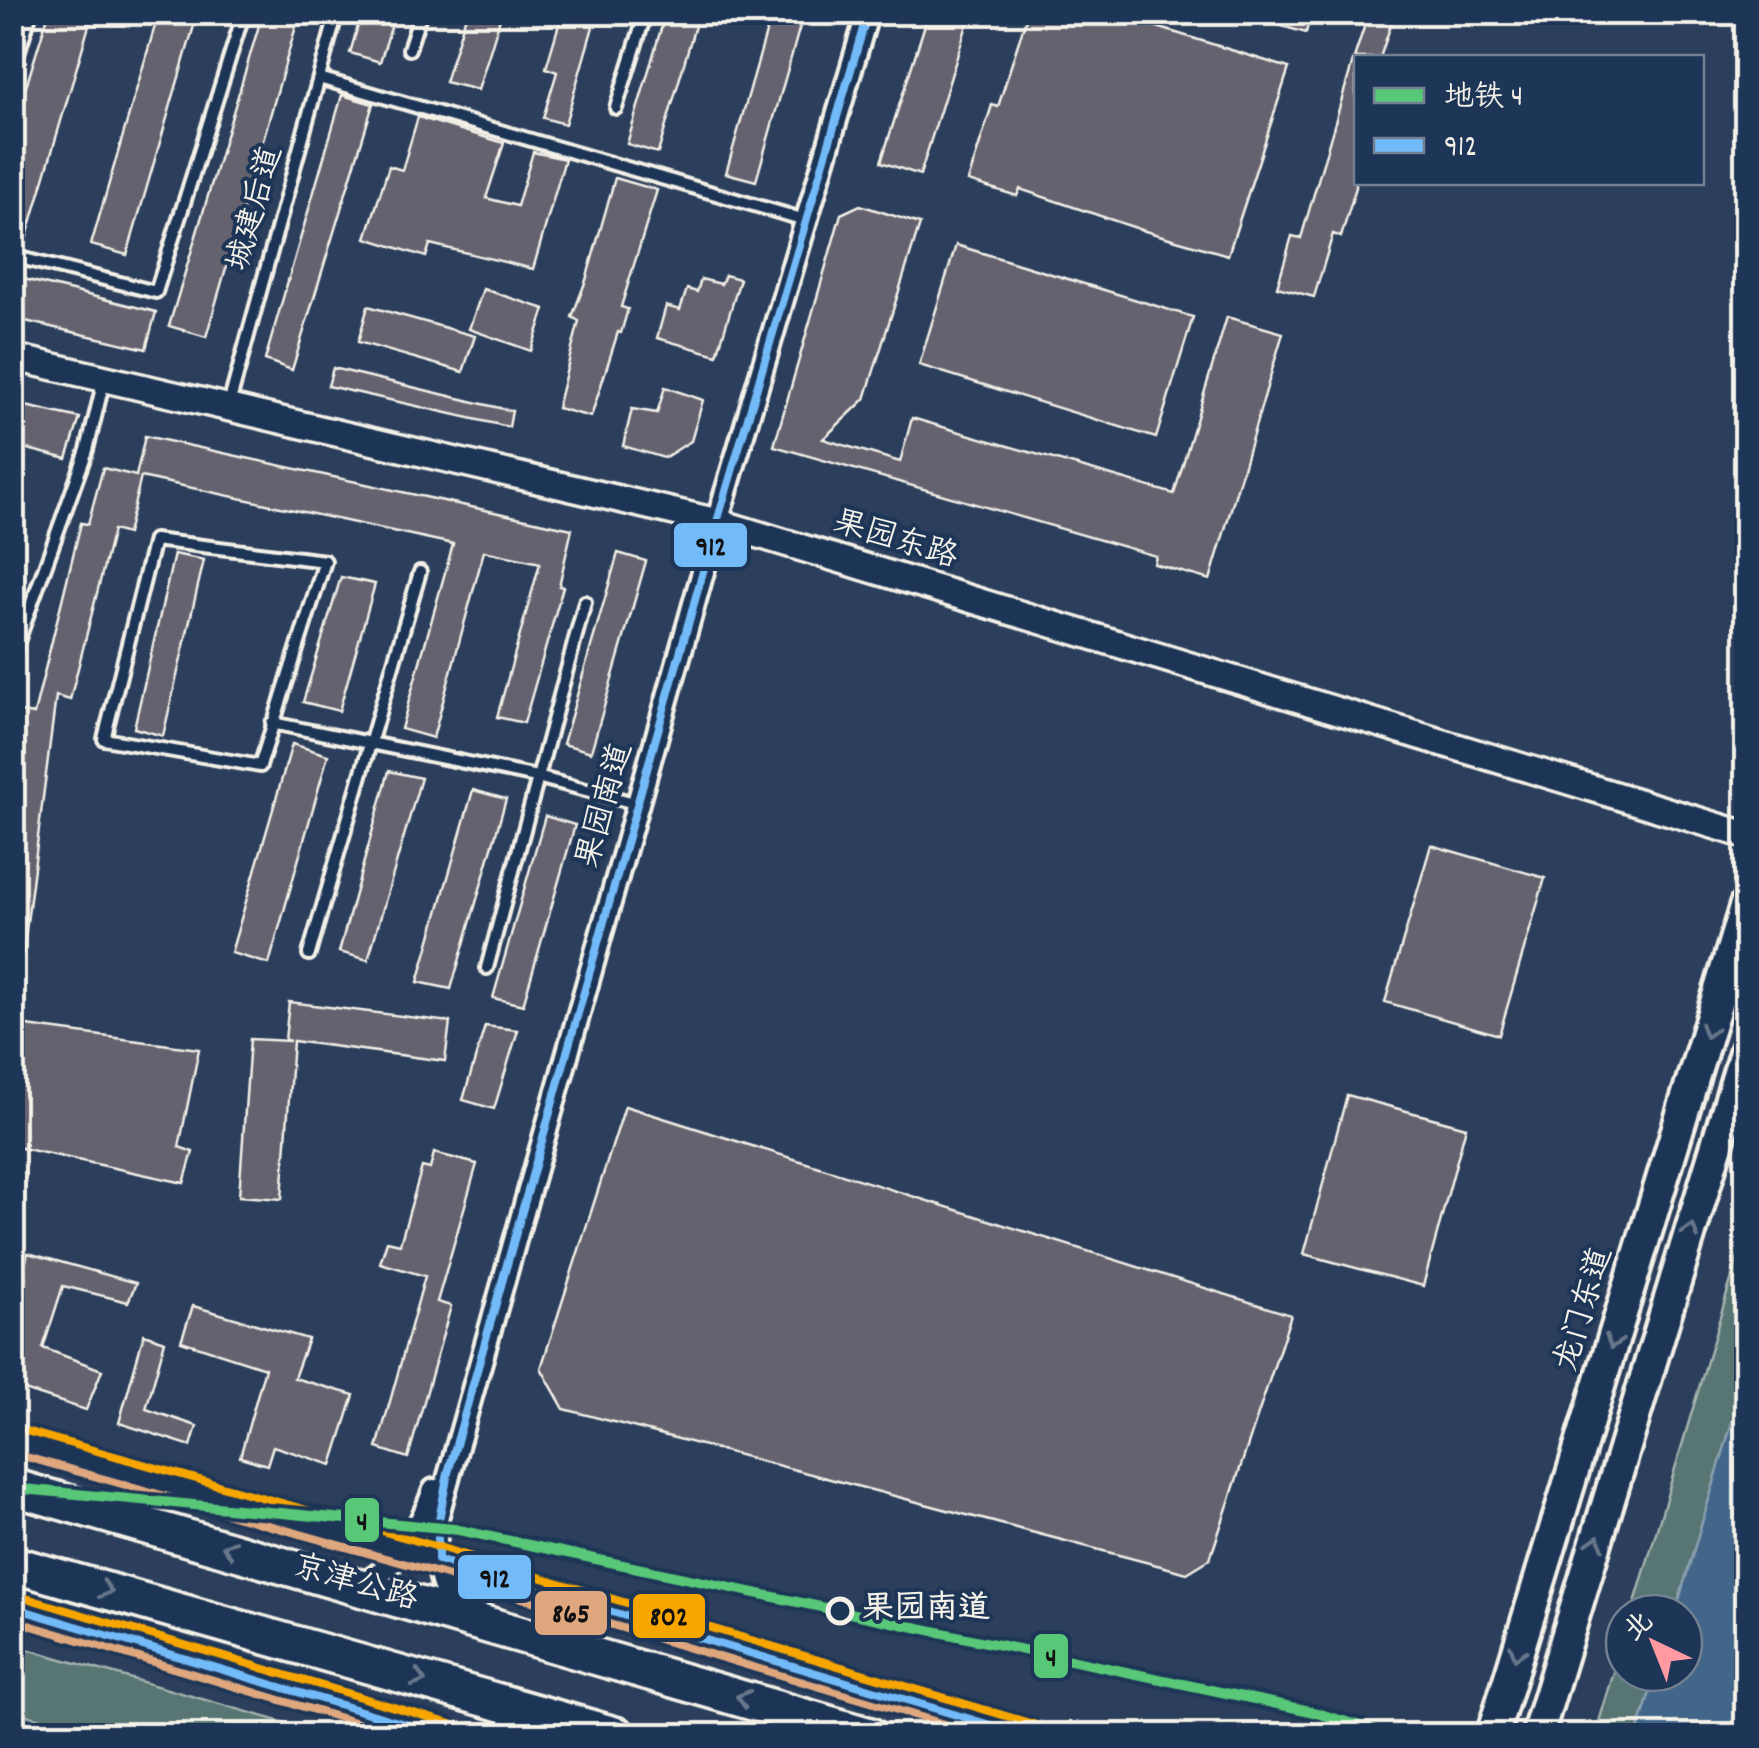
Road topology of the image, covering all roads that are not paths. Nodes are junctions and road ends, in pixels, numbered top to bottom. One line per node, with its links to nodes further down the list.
1 (31, 12): 9 (lane)
2 (244, 12): 13 (lane)
3 (337, 12): 10 (lane, 城建后道)
4 (421, 12): 8 (lane)
5 (646, 12): 11 (lane)
6 (858, 12): 12 (street, 果园南道)
7 (868, 12): 12 (street, 果园南道)
8 (409, 49)
9 (12, 72)
10 (320, 78): 12 (lane); 17 (lane, 城建后道)
11 (616, 108)
12 (802, 219): 18 (street, 果园南道)
13 (12, 256)
14 (12, 357): 16 (street, 果园东路)
15 (12, 369): 16 (street, 果园东路)
16 (103, 384): 17 (street, 果园东路); 21 (lane)
17 (226, 412): 18 (street, 果园东路)
18 (712, 527): 25 (street, 果园南道); 26 (street, 果园东路); 27 (street, 果园东路)
19 (420, 572): 23 (lane)
20 (585, 602): 24 (lane)
21 (12, 658)
22 (272, 723): 22 (lane); 23 (lane)
23 (370, 744): 24 (lane); 29 (lane)
24 (537, 777): 25 (lane); 30 (lane)
25 (634, 803): 34 (street, 果园南道); 35 (street, 果园南道)
26 (1746, 835)
27 (1746, 847)
28 (1746, 905): 44 (main road, 龙门东道, one-way to 44)
29 (309, 954)
30 (487, 968)
31 (1746, 1049): 45 (main road, one-way to 31)
32 (12, 1440): 34 (main road)
33 (12, 1487): 37 (highway, 京津公路, one-way to 33)
34 (400, 1550): 35 (main road); 37 (street, 果园南道)
35 (438, 1560): 39 (street, 果园南道); 43 (main road)
36 (12, 1564): 41 (highway, one-way to 41)
37 (357, 1586): 39 (highway, 京津公路)
38 (12, 1608): 40 (main road)
39 (460, 1616): 42 (highway, 京津公路, one-way to 39)
40 (447, 1736)
41 (618, 1736)
42 (870, 1736)
43 (1029, 1736)
44 (1492, 1736)
45 (1537, 1736)

